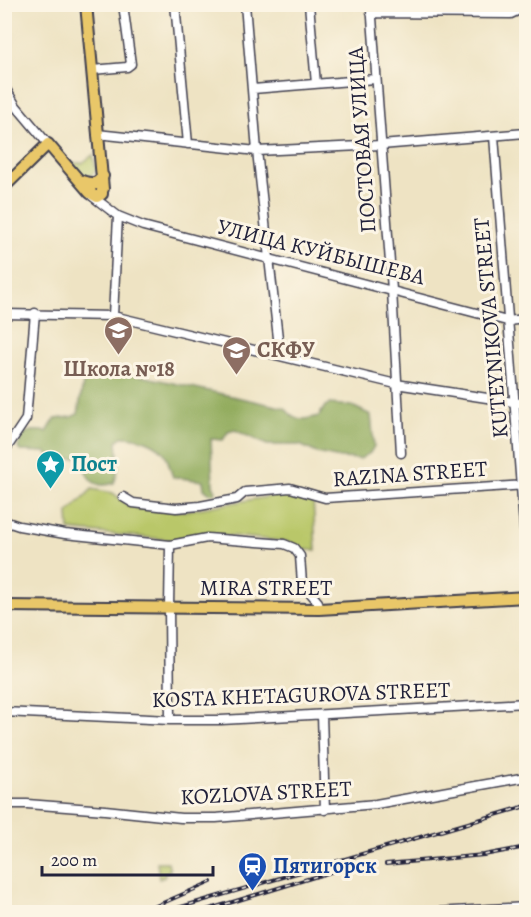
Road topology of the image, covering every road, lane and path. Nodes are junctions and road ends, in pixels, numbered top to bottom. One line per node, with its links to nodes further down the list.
1 (86, 4): 8 (main road)
2 (123, 4): 8 (street)
3 (175, 4): 19 (street)
4 (245, 4): 12 (street)
5 (309, 4): 10 (street)
6 (526, 6): 7 (street)
7 (371, 9): 9 (street, ПОСТОВАЯ УЛИЦА)
8 (92, 70): 16 (main road)
9 (375, 79): 10 (street); 20 (street, ПОСТОВАЯ УЛИЦА)
10 (316, 84): 12 (street)
11 (4, 86): 14 (street)
12 (253, 89): 21 (street)
13 (4, 101): 14 (street)
14 (16, 105): 18 (street)
15 (526, 133): 17 (street)
16 (97, 134): 19 (street); 23 (main road)
17 (494, 136): 20 (street); 31 (street, KUTEYNIKOVA STREET)
18 (48, 144): 22 (main road); 23 (main road, УЛИЦА КУЙБЫШЕВА)
19 (188, 144): 21 (street)
20 (381, 146): 21 (street); 26 (street, ПОСТОВАЯ УЛИЦА)
21 (257, 151): 25 (street)
22 (4, 187)
23 (96, 191): 24 (street, УЛИЦА КУЙБЫШЕВА)
24 (118, 216): 25 (street, УЛИЦА КУЙБЫШЕВА); 29 (street)
25 (270, 260): 26 (street, УЛИЦА КУЙБЫШЕВА); 32 (street)
26 (392, 290): 31 (street, УЛИЦА КУЙБЫШЕВА); 33 (street, ПОСТОВАЯ УЛИЦА)
27 (4, 314): 28 (street)
28 (34, 314): 29 (street); 36 (street)
29 (113, 316): 32 (street)
30 (526, 319): 31 (street, УЛИЦА КУЙБЫШЕВА)
31 (507, 321): 34 (street, KUTEYNIKOVA STREET)
32 (280, 357): 33 (street)
33 (396, 384): 34 (street); 37 (street, ПОСТОВАЯ УЛИЦА)
34 (514, 403): 35 (street); 38 (street, KUTEYNIKOVA STREET)
35 (526, 404)
36 (4, 452)
37 (401, 453)
38 (524, 485): 39 (street, RAZINA STREET); 42 (street, KUTEYNIKOVA STREET)
39 (123, 497)
40 (4, 521): 41 (street)
41 (170, 544): 45 (street); 46 (street)
42 (526, 552)
43 (526, 597): 46 (main road, MIRA STREET)
44 (4, 606): 45 (main road, MIRA STREET)
45 (169, 607): 46 (main road, MIRA STREET); 50 (street)
46 (319, 609)
47 (526, 703): 49 (street, KOSTA KHETAGUROVA STREET)
48 (4, 712): 50 (street, KOSTA KHETAGUROVA STREET)
49 (322, 716): 50 (street, KOSTA KHETAGUROVA STREET); 53 (street)
50 (170, 720)
51 (526, 777): 53 (street, KOZLOVA STREET)
52 (4, 804): 53 (street, KOZLOVA STREET)
53 (325, 810)
54 (526, 908): 55 (street)
55 (436, 912)

